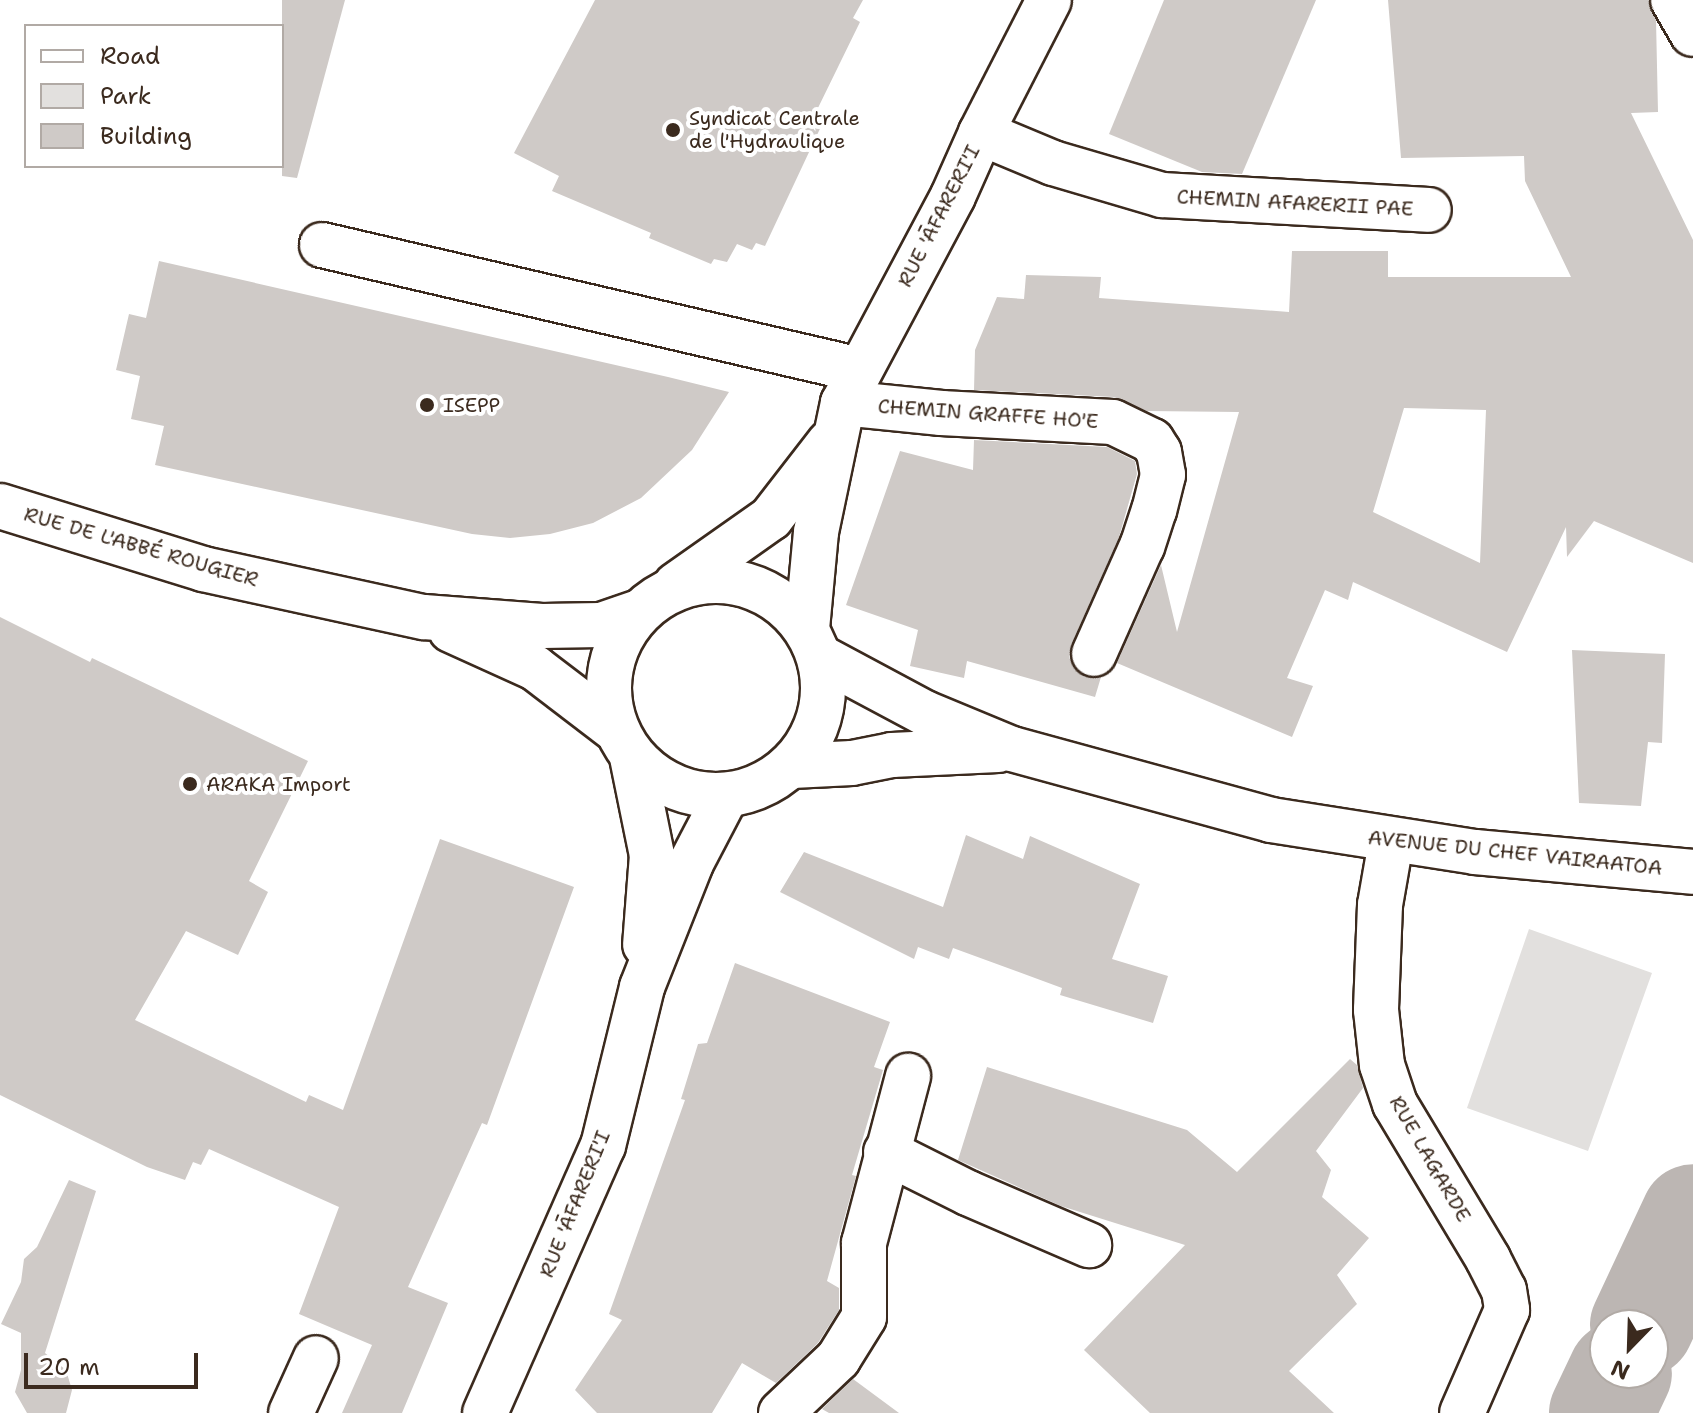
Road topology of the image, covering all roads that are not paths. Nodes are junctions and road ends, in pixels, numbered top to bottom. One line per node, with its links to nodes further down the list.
1 (1049, 0): 4 (main road, RUE 'ĀFARERI'I)
2 (1673, 0): 3 (main road)
3 (1693, 34)
4 (981, 133): 5 (main road, CHEMIN AFARERII PAE); 7 (main road, RUE 'ĀFARERI'I)
5 (1429, 210)
6 (322, 245): 7 (main road)
7 (846, 403): 9 (main road, RUE 'ĀFARERI'I); 11 (main road, RUE 'ĀFARERI'I); 12 (main road, CHEMIN GRAFFE HO'E)
8 (0, 506): 10 (main road, RUE DE L'ABBÉ ROUGIER)
9 (653, 601): 10 (main road, RUE DE L'ABBÉ ROUGIER); 11 (main road); 13 (main road)
10 (424, 617): 13 (main road, RUE DE L'ABBÉ ROUGIER)
11 (814, 643): 14 (main road); 15 (main road)
12 (1094, 654)
13 (624, 744): 16 (main road); 19 (main road, RUE 'ĀFARERI'I)
14 (1012, 749): 15 (main road); 17 (main road, AVENUE DU CHEF VAIRAATOA)
15 (792, 766): 16 (main road)
16 (726, 796): 19 (main road, RUE 'ĀFARERI'I)
17 (1391, 842): 18 (main road, AVENUE DU CHEF VAIRAATOA); 27 (main road, RUE LAGARDE)
18 (1693, 872)
19 (642, 987): 25 (main road, RUE 'ĀFARERI'I)
20 (908, 1076): 21 (main road)
21 (886, 1152): 22 (main road); 26 (main road)
22 (1089, 1245)
23 (316, 1358): 24 (main road)
24 (291, 1413)
25 (485, 1413)
26 (781, 1413)
27 (1462, 1413)

